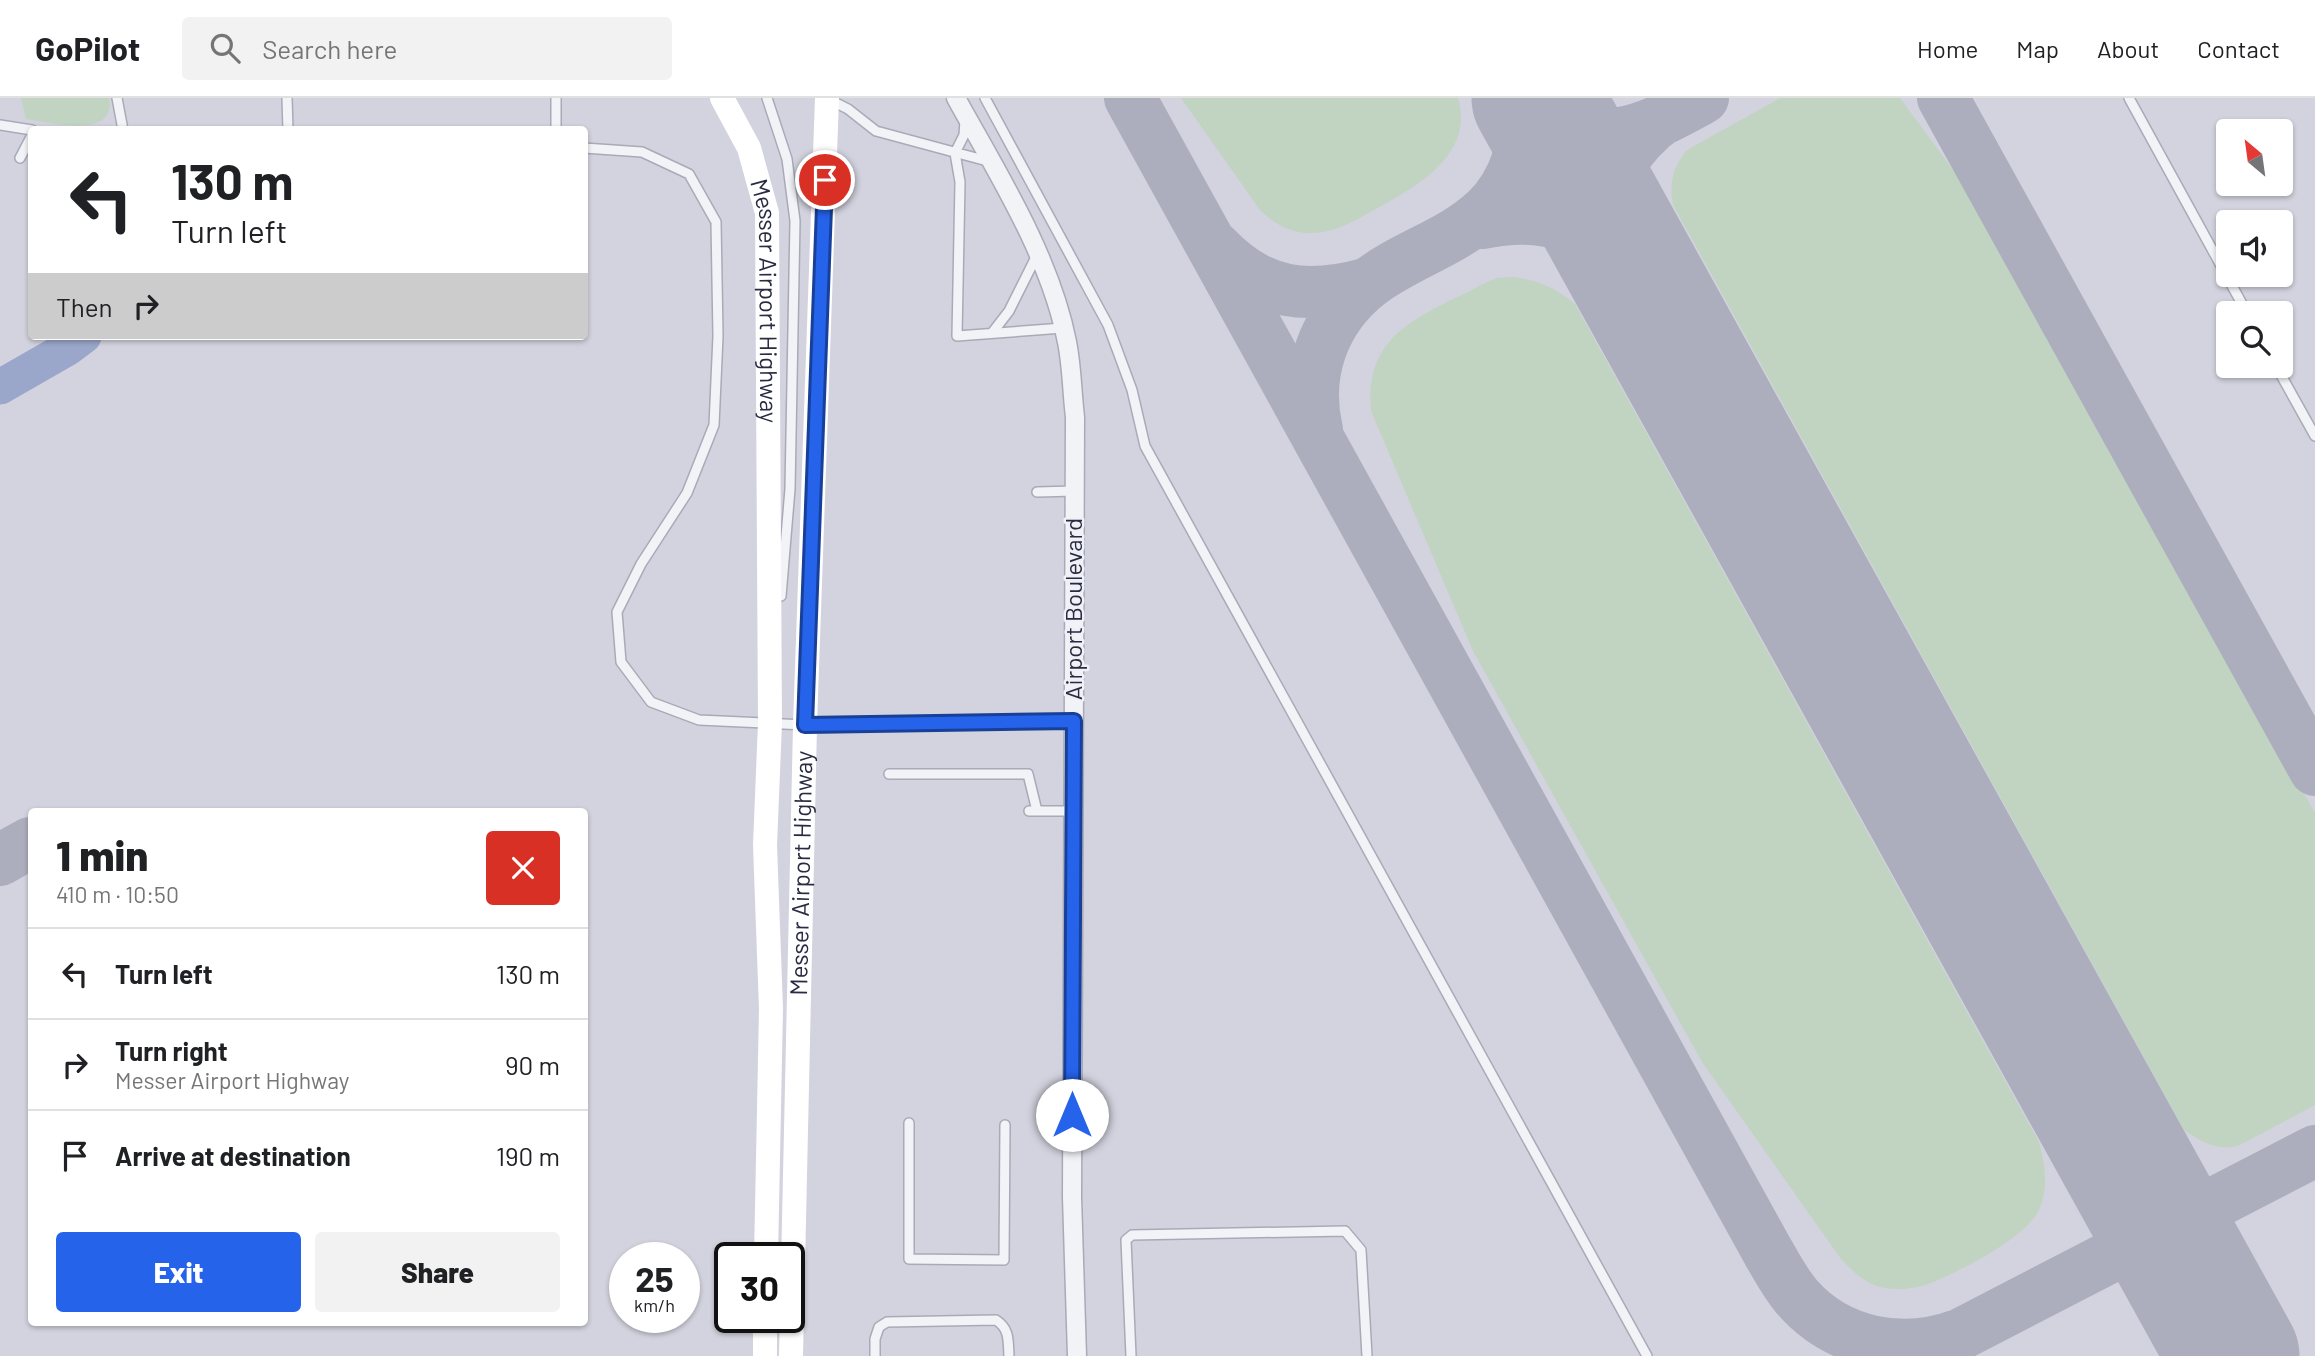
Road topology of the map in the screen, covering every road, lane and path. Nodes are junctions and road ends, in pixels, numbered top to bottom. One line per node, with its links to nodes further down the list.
1 (117, 98): 12 (lane)
2 (287, 98): 13 (lane)
3 (556, 98): 14 (lane)
4 (722, 98): 30 (main road, Messer Airport Highway)
5 (767, 98): 30 (lane, Messer Airport Highway)
6 (827, 98): 18 (lane); 31 (main road, Messer Airport Highway)
7 (956, 98): 10 (street, Airport Boulevard)
8 (985, 98): 45 (lane)
9 (2129, 98): 22 (lane)
10 (965, 114): 18 (lane); 20 (street, Airport Boulevard)
11 (0, 125): 15 (lane)
12 (122, 126)
13 (288, 126)
14 (556, 126)
15 (28, 131)
16 (28, 141): 19 (lane)
17 (588, 148): 30 (lane)
18 (956, 153): 20 (lane); 24 (lane)
19 (20, 158)
20 (992, 163): 21 (street, Airport Boulevard)
21 (1037, 255): 23 (street, Airport Boulevard); 24 (lane)
22 (2240, 301)
23 (1063, 328): 24 (lane); 27 (street, Airport Boulevard)
24 (992, 333)
25 (2283, 378): 26 (lane)
26 (2315, 436)
27 (1074, 491): 28 (lane); 29 (street, Airport Boulevard)
28 (1037, 492)
29 (1074, 721): 31 (lane); 33 (street, Airport Boulevard)
30 (770, 723): 31 (lane); 36 (main road, Messer Airport Highway)
31 (805, 725): 39 (main road, Messer Airport Highway)
32 (889, 774): 33 (lane)
33 (1074, 811): 42 (street, Airport Boulevard)
34 (909, 1123): 35 (lane)
35 (1005, 1125)
36 (766, 1242)
37 (765, 1333): 38 (main road)
38 (765, 1356)
39 (791, 1356)
40 (875, 1356): 41 (lane)
41 (1009, 1356)
42 (1077, 1356)
43 (1131, 1356): 44 (lane)
44 (1367, 1356)
45 (1647, 1356)

